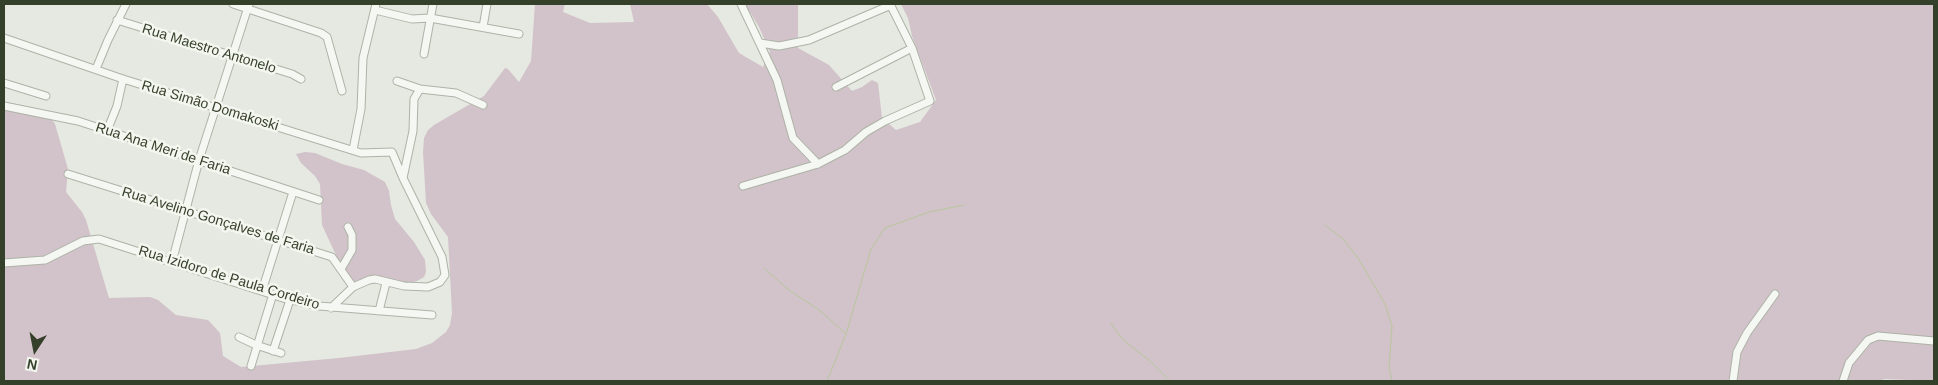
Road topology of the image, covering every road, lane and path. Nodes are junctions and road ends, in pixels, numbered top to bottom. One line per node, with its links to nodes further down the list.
1 (116, 4): 7 (street)
2 (233, 4): 8 (street)
3 (433, 4): 10 (street)
4 (487, 4): 12 (street)
5 (741, 4): 15 (street)
6 (890, 5): 15 (street); 16 (street)
7 (124, 6): 11 (street)
8 (248, 6): 18 (street); 26 (street)
9 (376, 7): 10 (street); 32 (street)
10 (430, 18): 12 (street); 17 (street)
11 (117, 20): 18 (street, Rua Maestro Antonelo); 19 (street)
12 (483, 27): 13 (street)
13 (519, 34)
14 (4, 38): 19 (street, Rua Simão Domakoski)
15 (760, 43): 34 (street)
16 (912, 48): 24 (street); 34 (street)
17 (424, 54)
18 (232, 57): 21 (street, Rua Maestro Antonelo); 30 (street)
19 (96, 69): 20 (street, Rua Simão Domakoski)
20 (122, 79): 30 (street, Rua Simão Domakoski); 31 (street)
21 (301, 79)
22 (397, 80): 25 (street)
23 (4, 83): 27 (street)
24 (836, 87)
25 (420, 89): 28 (street); 36 (street)
26 (342, 91)
27 (46, 96)
28 (483, 105)
29 (4, 106): 31 (street, Rua Ana Meri de Faria)
30 (216, 108): 32 (street, Rua Simão Domakoski); 33 (street)
31 (107, 131): 33 (street, Rua Ana Meri de Faria)
32 (352, 150): 36 (street, Rua Simão Domakoski)
33 (199, 160): 38 (street, Rua Ana Meri de Faria); 40 (street)
34 (818, 164): 37 (street)
35 (68, 174): 40 (street, Rua Avelino Gonçalves de Faria)
36 (403, 178): 46 (street)
37 (743, 186)
38 (293, 192): 39 (street, Rua Ana Meri de Faria); 42 (street)
39 (319, 200)
40 (184, 211): 42 (street, Rua Avelino Gonçalves de Faria); 43 (street)
41 (348, 227): 45 (street)
42 (279, 241): 45 (street, Rua Avelino Gonçalves de Faria); 48 (street)
43 (172, 262): 44 (street, Rua Izidoro de Paula Cordeiro); 48 (street, Rua Izidoro de Paula Cordeiro)
44 (4, 263)
45 (341, 269): 47 (street, Rua Avelino Gonçalves de Faria)
46 (386, 283): 47 (street); 53 (street)
47 (353, 286): 52 (street)
48 (262, 291): 49 (street, Rua Izidoro de Paula Cordeiro)
49 (273, 294): 51 (street, Rua Izidoro de Paula Cordeiro); 57 (street)
50 (1775, 294): 61 (street)
51 (290, 300): 52 (street, Rua Izidoro de Paula Cordeiro); 58 (street)
52 (331, 308): 53 (street, Rua Izidoro de Paula Cordeiro)
53 (379, 312): 54 (street, Rua Izidoro de Paula Cordeiro)
54 (432, 315)
55 (239, 337): 57 (street)
56 (1934, 341): 62 (street)
57 (256, 345): 58 (street); 60 (street)
58 (273, 351): 59 (street)
59 (282, 353)
60 (251, 366)
61 (1733, 381)
62 (1843, 381)

